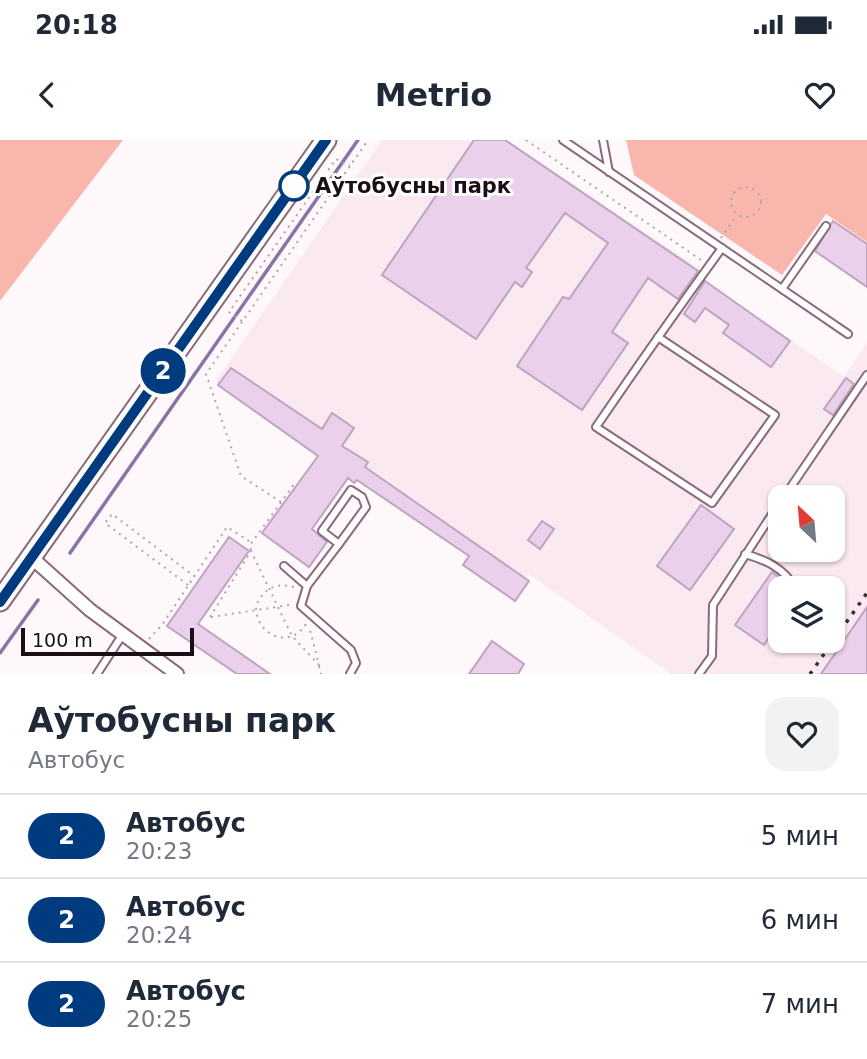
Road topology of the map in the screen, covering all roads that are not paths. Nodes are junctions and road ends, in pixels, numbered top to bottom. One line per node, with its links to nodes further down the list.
1 (326, 140): 15 (main road)
2 (563, 140): 4 (lane)
3 (603, 140): 4 (lane)
4 (609, 172): 6 (lane)
5 (826, 226): 7 (lane)
6 (720, 246): 7 (lane); 9 (lane)
7 (782, 289): 8 (lane)
8 (848, 334)
9 (658, 337): 9 (lane)
10 (867, 375): 11 (lane)
11 (792, 485)
12 (768, 520): 14 (lane)
13 (339, 544): 13 (lane); 18 (lane)
14 (745, 554): 17 (lane); 24 (lane)
15 (31, 557): 19 (main road); 20 (street)
16 (284, 566): 18 (lane)
17 (788, 576)
18 (307, 586): 23 (lane)
19 (0, 601)
20 (122, 634): 21 (lane); 22 (street)
21 (97, 674)
22 (177, 674)
23 (351, 674)
24 (699, 674)

